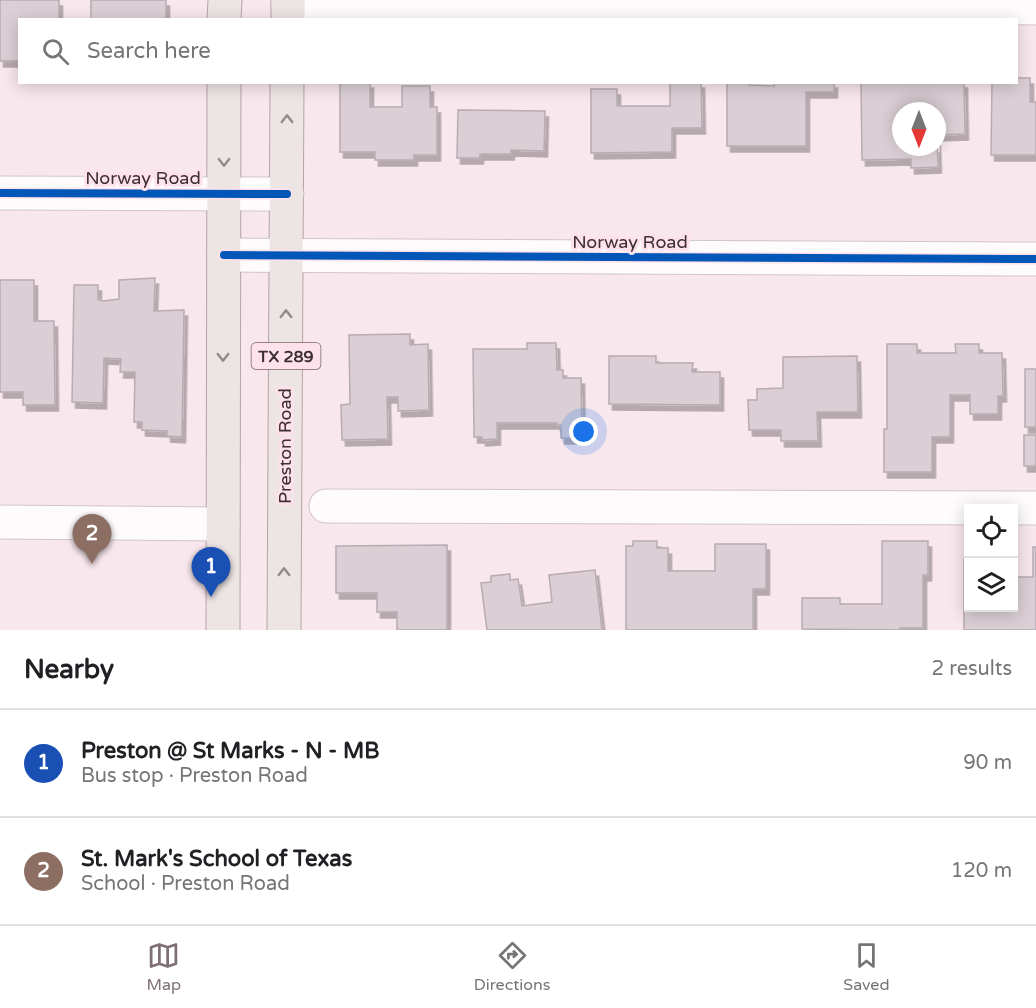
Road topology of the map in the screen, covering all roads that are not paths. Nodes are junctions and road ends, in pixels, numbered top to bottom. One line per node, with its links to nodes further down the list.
1 (225, 0): 4 (main road)
2 (288, 7): 3 (street)
3 (1036, 8)
4 (224, 18)
5 (224, 84): 8 (main road, one-way to 8)
6 (287, 84): 9 (main road, Preston Road / TX 289, one-way to 6)
7 (0, 193): 8 (street, Norway Road)
8 (224, 194): 9 (street, Norway Road); 10 (main road)
9 (287, 194): 11 (main road, Preston Road / TX 289)
10 (224, 255): 11 (street, Norway Road); 16 (main road, one-way to 16)
11 (286, 256): 12 (street, Norway Road); 18 (main road, Preston Road / TX 289, one-way to 11)
12 (1036, 259)
13 (326, 506): 14 (street)
14 (1036, 508)
15 (0, 522): 16 (street)
16 (223, 524): 17 (main road)
17 (222, 630)
18 (284, 630)

